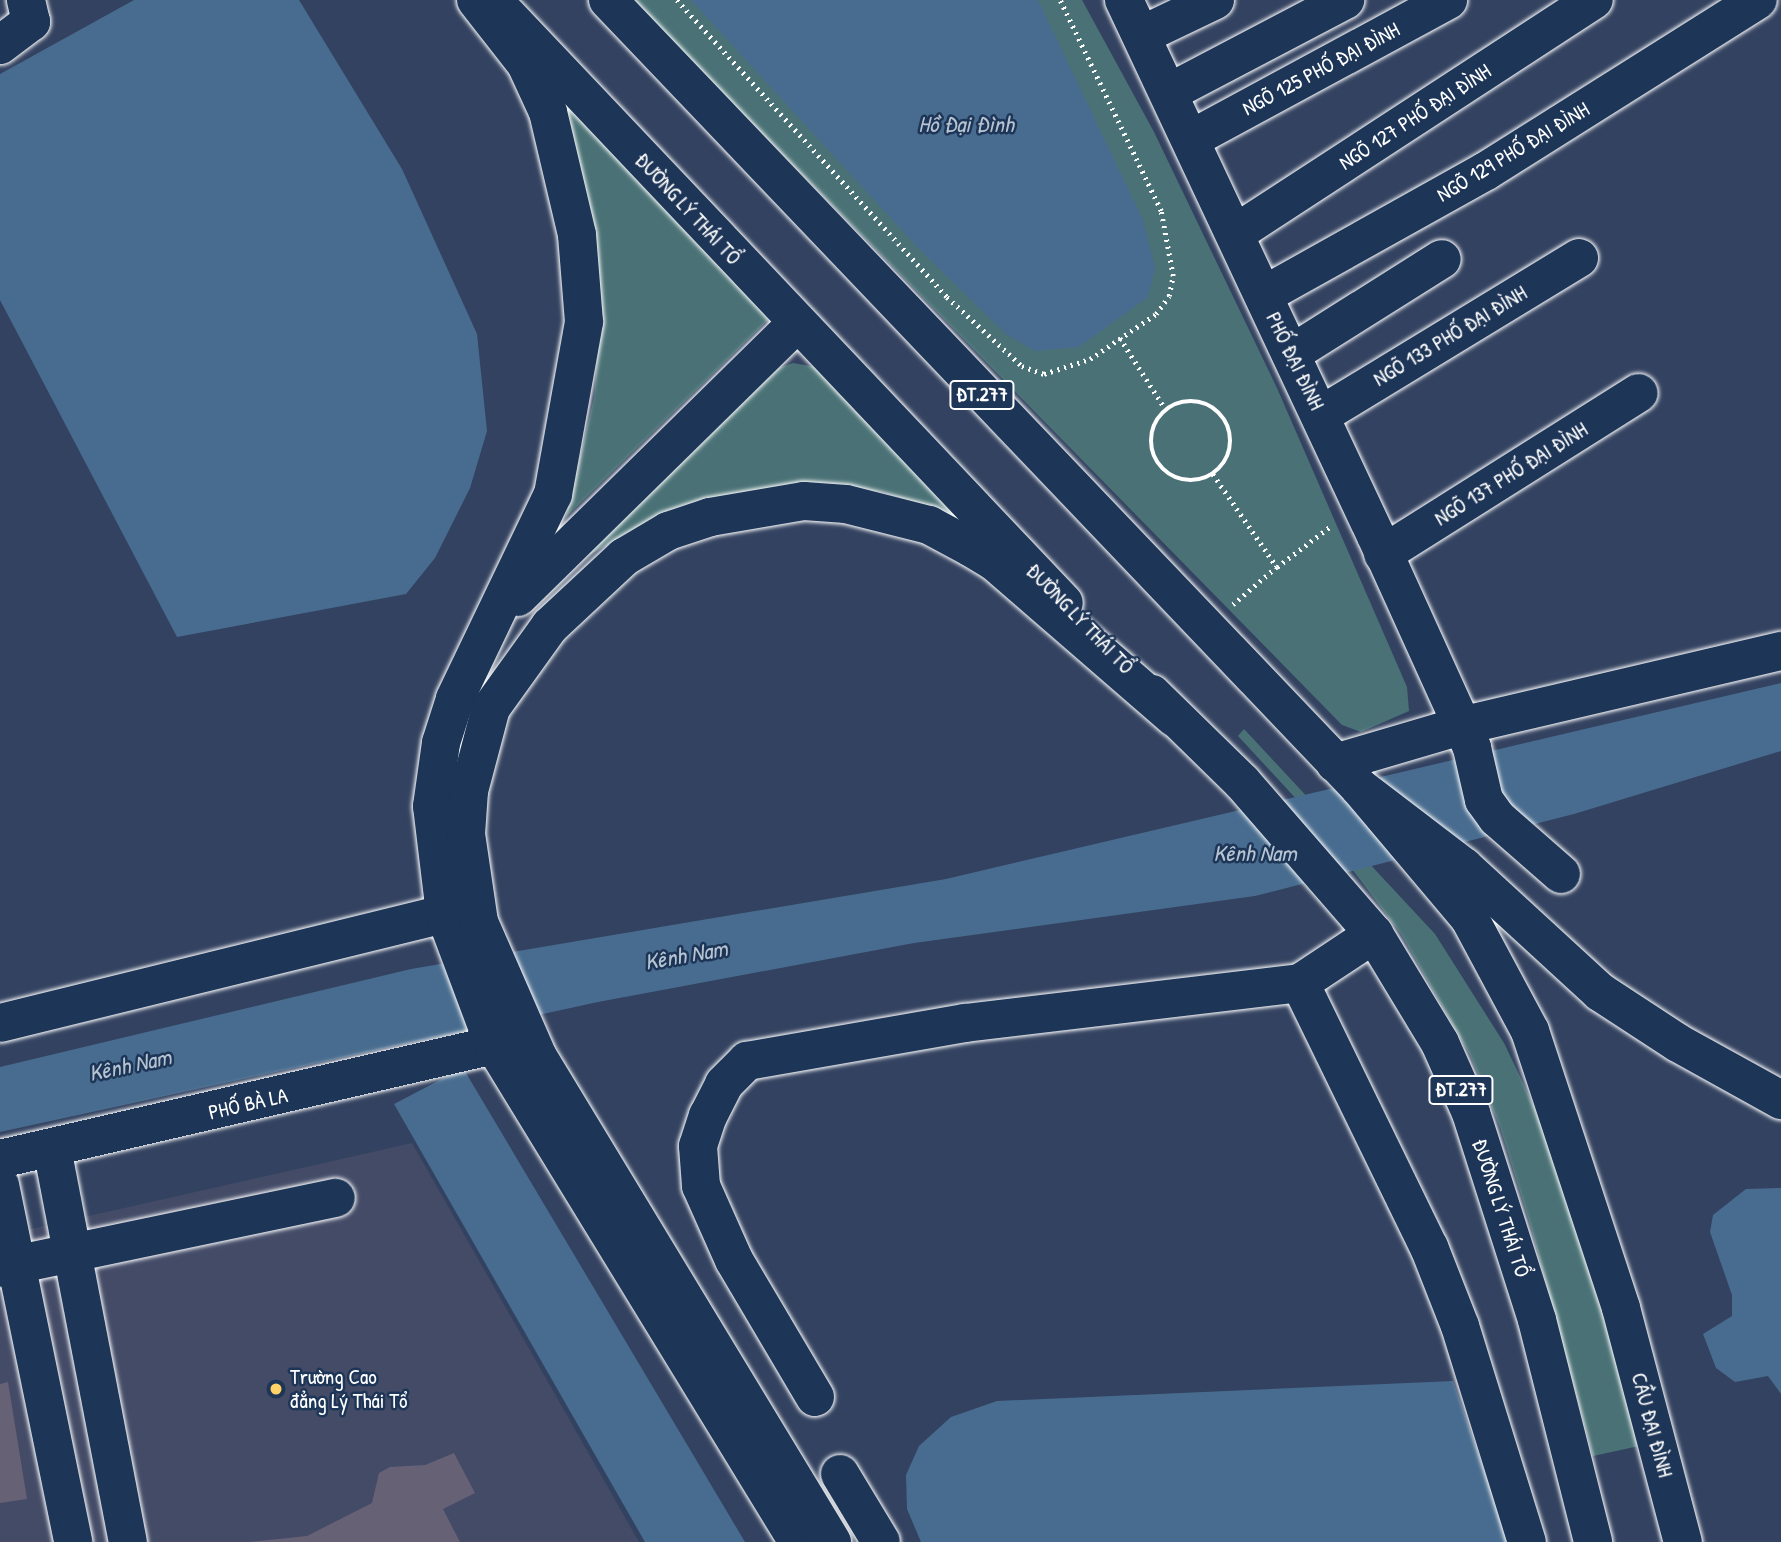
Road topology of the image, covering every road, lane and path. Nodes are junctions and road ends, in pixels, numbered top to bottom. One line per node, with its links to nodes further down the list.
1 (26, 0): 14 (main road)
2 (476, 0): 32 (main road)
3 (492, 0): 21 (main road, ĐƯỜNG LÝ THÁI TỔ / ĐT.277)
4 (608, 0): 36 (main road, ĐT.277)
5 (677, 0): 22 (path)
6 (1060, 0): 22 (path)
7 (1124, 0): 13 (main road, PHỐ ĐẠI ĐÌNH)
8 (1215, 0): 13 (main road)
9 (1345, 0): 15 (main road)
10 (1448, 0): 16 (main road, NGÕ 125 PHỐ ĐẠI ĐÌNH)
11 (1594, 0): 17 (main road, NGÕ 127 PHỐ ĐẠI ĐÌNH)
12 (1758, 0): 20 (main road, NGÕ 129 PHỐ ĐẠI ĐÌNH)
13 (1142, 35): 15 (main road, PHỐ ĐẠI ĐÌNH)
14 (0, 45)
15 (1170, 92): 16 (main road, PHỐ ĐẠI ĐÌNH)
16 (1193, 138): 17 (main road, PHỐ ĐẠI ĐÌNH)
17 (1236, 233): 20 (main road, PHỐ ĐẠI ĐÌNH)
18 (1579, 258): 26 (main road, NGÕ 133 PHỐ ĐẠI ĐÌNH)
19 (1442, 259): 23 (main road)
20 (1264, 295): 23 (main road, PHỐ ĐẠI ĐÌNH)
21 (796, 324): 32 (main road); 34 (main road, ĐƯỜNG LÝ THÁI TỔ / ĐT.277)
22 (1120, 338): 25 (path)
23 (1290, 354): 26 (main road, PHỐ ĐẠI ĐÌNH)
24 (1639, 393): 29 (main road, NGÕ 137 PHỐ ĐẠI ĐÌNH)
25 (1166, 410): 27 (path); 27 (path)
26 (1321, 415): 29 (main road, PHỐ ĐẠI ĐÌNH)
27 (1213, 474): 30 (path)
28 (1331, 526): 30 (path)
29 (1383, 554): 35 (main road, PHỐ ĐẠI ĐÌNH)
30 (1277, 567): 31 (path)
31 (1226, 611)
32 (499, 616): 39 (main road)
33 (1781, 651): 35 (main road)
34 (1175, 718): 39 (main road); 40 (main road, ĐƯỜNG LÝ THÁI TỔ / ĐT.277)
35 (1461, 726): 36 (main road); 38 (main road, PHỐ ĐẠI ĐÌNH)
36 (1347, 775): 37 (main road)
37 (1450, 871): 44 (main road); 60 (main road, CẦU ĐẠI ĐÌNH)
38 (1561, 874)
39 (462, 918): 42 (main road); 43 (main road); 56 (main road)
40 (1374, 934): 41 (main road); 59 (main road, ĐƯỜNG LÝ THÁI TỔ / ĐT.277)
41 (1300, 983): 51 (main road); 58 (main road)
42 (0, 1023)
43 (494, 1045): 45 (main road, PHỐ BÀ LA); 55 (main road)
44 (1781, 1100)
45 (52, 1148): 46 (main road, PHỐ BÀ LA); 49 (main road)
46 (0, 1159)
47 (0, 1185): 50 (main road)
48 (336, 1198): 49 (main road)
49 (71, 1254): 50 (main road); 54 (main road)
50 (9, 1266): 53 (main road)
51 (815, 1397)
52 (840, 1474): 57 (main road)
53 (73, 1542)
54 (128, 1542)
55 (798, 1542)
56 (832, 1542)
57 (881, 1542)
58 (1527, 1542)
59 (1593, 1542)
60 (1683, 1542)

